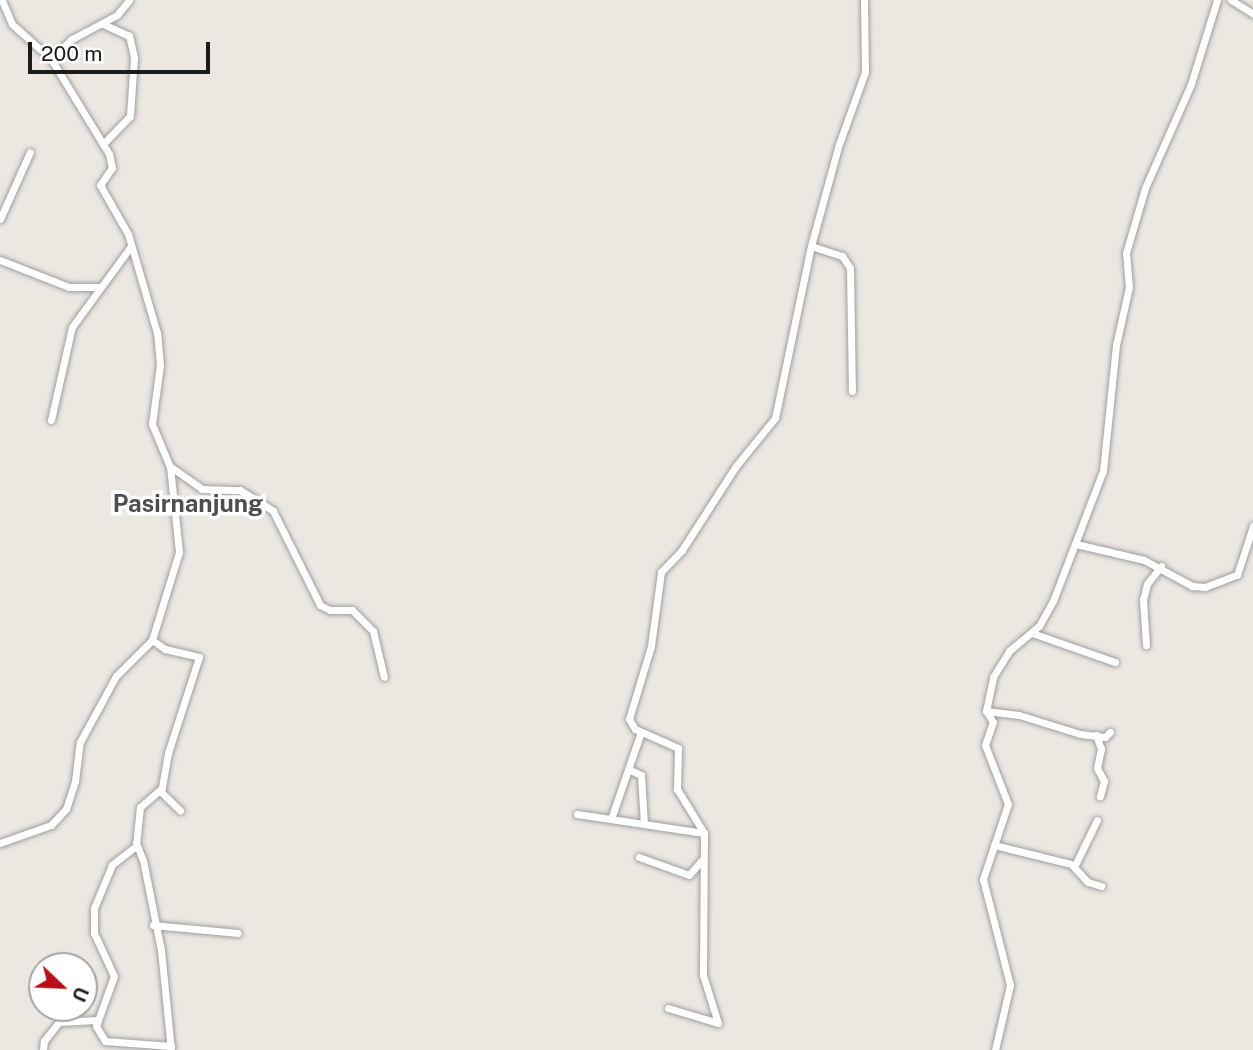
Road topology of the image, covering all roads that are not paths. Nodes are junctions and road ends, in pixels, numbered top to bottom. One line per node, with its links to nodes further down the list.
1 (2, 0): 8 (street)
2 (129, 0): 7 (street)
3 (864, 0): 13 (street)
4 (1217, 0): 20 (street)
5 (1231, 0): 6 (street)
6 (1253, 14)
7 (103, 24): 8 (street); 9 (street)
8 (51, 59): 9 (street)
9 (103, 144): 12 (street)
10 (30, 152): 11 (street)
11 (0, 219)
12 (131, 246): 15 (street); 18 (street)
13 (811, 246): 16 (street); 28 (street)
14 (0, 260): 15 (street)
15 (99, 287): 17 (street)
16 (852, 391)
17 (51, 420)
18 (170, 467): 23 (street); 26 (street)
19 (1253, 526): 21 (street)
20 (1076, 544): 21 (street); 22 (street)
21 (1161, 566): 24 (street)
22 (1031, 633): 25 (street); 27 (street)
23 (152, 640): 32 (street); 40 (street)
24 (1146, 645)
25 (1115, 662)
26 (384, 677)
27 (986, 711): 30 (street); 41 (street)
28 (641, 732): 31 (street); 39 (street)
29 (1110, 732): 30 (street)
30 (1096, 735): 33 (street)
31 (628, 769): 36 (street); 38 (street)
32 (160, 791): 34 (street); 42 (street)
33 (1100, 796)
34 (180, 810)
35 (577, 814): 36 (street)
36 (611, 819): 38 (street)
37 (1097, 820): 45 (street)
38 (644, 824): 39 (street)
39 (704, 833): 44 (street)
40 (0, 844)
41 (995, 845): 45 (street); 55 (street)
42 (136, 846): 47 (street); 50 (street)
43 (639, 857): 44 (street)
44 (701, 861): 49 (street)
45 (1072, 866): 46 (street)
46 (1101, 886)
47 (153, 925): 48 (street); 53 (street)
48 (238, 933)
49 (668, 1009)
50 (98, 1015)
51 (59, 1022): 54 (street)
52 (96, 1022): 53 (street)
53 (171, 1048)
54 (43, 1050)
55 (995, 1050)

